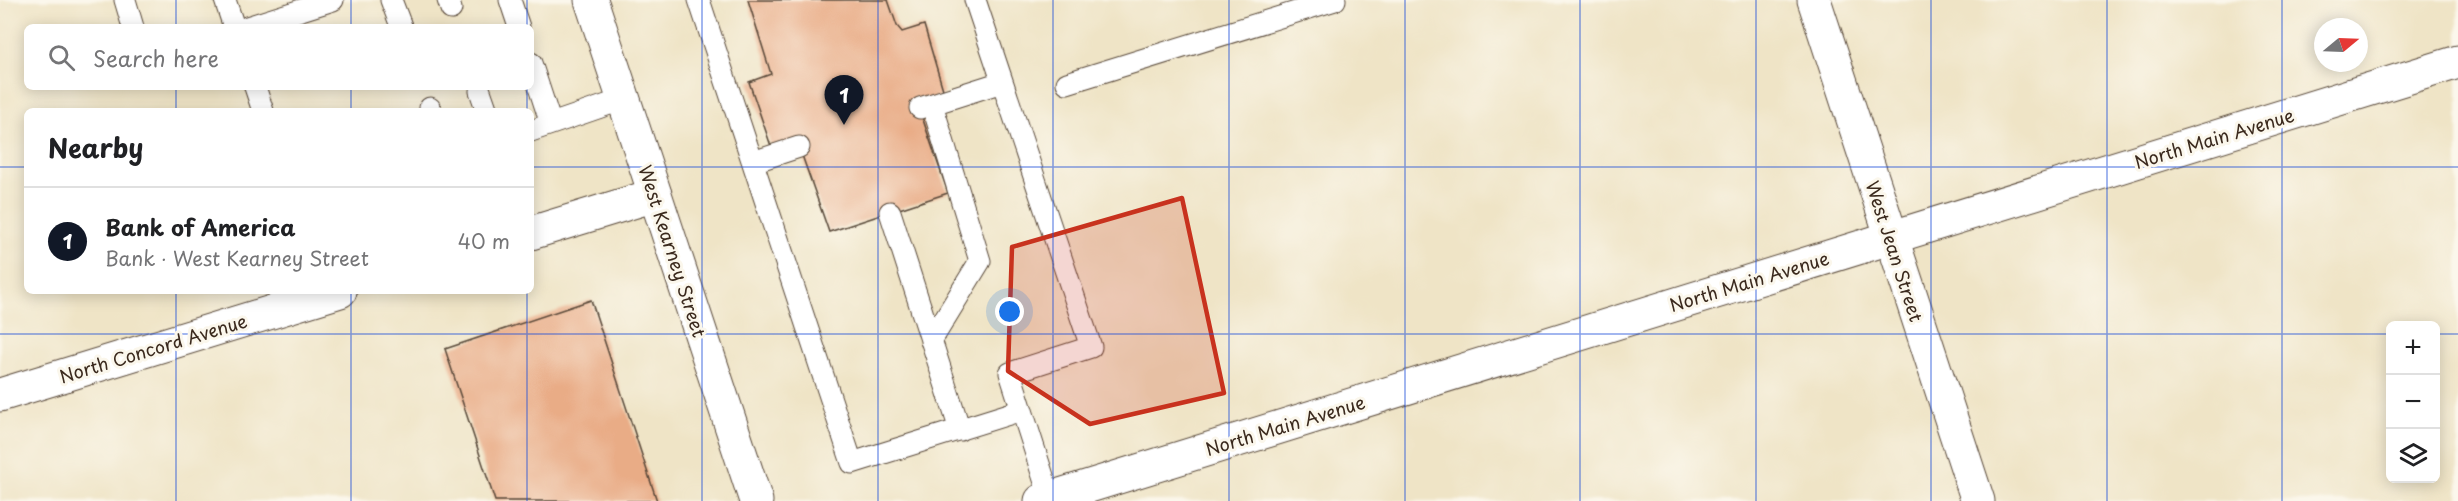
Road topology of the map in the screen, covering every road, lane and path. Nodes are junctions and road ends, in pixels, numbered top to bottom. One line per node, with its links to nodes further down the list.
1 (125, 0): 11 (lane)
2 (225, 0): 12 (lane)
3 (333, 0): 13 (lane)
4 (391, 0): 14 (lane)
5 (510, 0): 15 (lane)
6 (591, 0): 22 (street, West Kearney Street)
7 (699, 0): 28 (lane)
8 (975, 0): 18 (lane)
9 (1335, 0): 19 (lane)
10 (1814, 0): 32 (street, West Jean Street)
11 (133, 24)
12 (233, 24)
13 (257, 24)
14 (400, 24)
15 (518, 24)
16 (2458, 62): 32 (street, North Main Avenue)
17 (534, 72): 25 (lane)
18 (1002, 82): 34 (lane); 36 (lane)
19 (1067, 83)
20 (256, 90): 23 (lane)
21 (480, 91): 24 (lane)
22 (624, 99): 25 (lane); 29 (street, West Kearney Street)
23 (262, 108)
24 (486, 108)
25 (551, 124): 26 (lane)
26 (534, 130)
27 (799, 147): 28 (lane)
28 (753, 162): 37 (lane)
29 (655, 195): 31 (street); 39 (street, West Kearney Street)
30 (890, 212): 34 (lane)
31 (534, 232)
32 (1890, 237): 38 (street, North Main Avenue); 40 (street, West Jean Street)
33 (325, 294): 35 (street, North Concord Avenue)
34 (931, 341): 37 (lane)
35 (0, 395)
36 (1022, 410): 37 (lane); 38 (lane)
37 (960, 430)
38 (1045, 500)
39 (756, 501)
40 (1978, 501)

